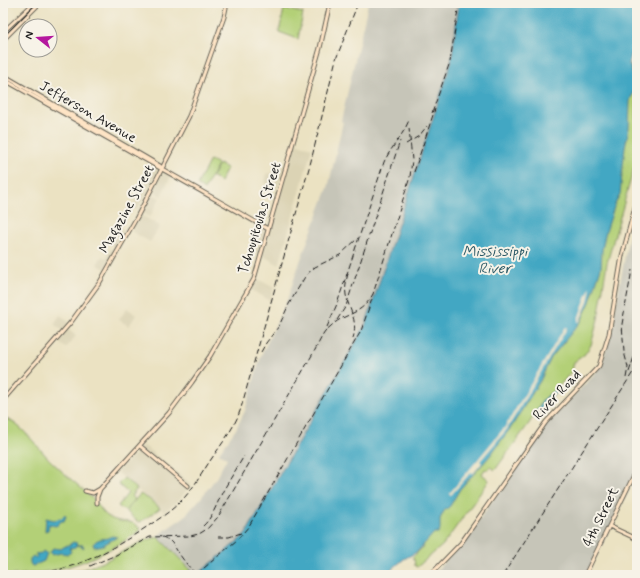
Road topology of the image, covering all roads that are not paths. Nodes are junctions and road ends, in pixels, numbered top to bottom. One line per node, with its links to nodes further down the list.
1 (34, 3): 5 (street)
2 (40, 3): 6 (street)
3 (227, 3): 10 (street, Magazine Street)
4 (330, 3): 12 (street, Tchoupitoulas Street)
5 (3, 32)
6 (3, 40)
7 (3, 75): 9 (street, Jefferson Avenue)
8 (3, 79): 9 (street, Jefferson Avenue)
9 (24, 89): 10 (street, Jefferson Avenue)
10 (161, 169): 12 (street, Jefferson Avenue); 13 (street, Magazine Street)
11 (637, 200): 24 (street, River Road)
12 (268, 230): 14 (street, Tchoupitoulas Street)
13 (3, 400)
14 (140, 446): 16 (street); 17 (street, Tchoupitoulas Street)
15 (637, 469): 22 (street, 4th Street)
16 (188, 486)
17 (100, 489): 19 (street, Tchoupitoulas Street); 20 (street, Tchoupitoulas Street)
18 (85, 491): 19 (street)
19 (93, 493): 20 (street)
20 (97, 497): 21 (street, Tchoupitoulas Street)
21 (97, 503)
22 (609, 526): 23 (street); 25 (street, 4th Street)
23 (637, 539)
24 (430, 575)
25 (585, 575)

